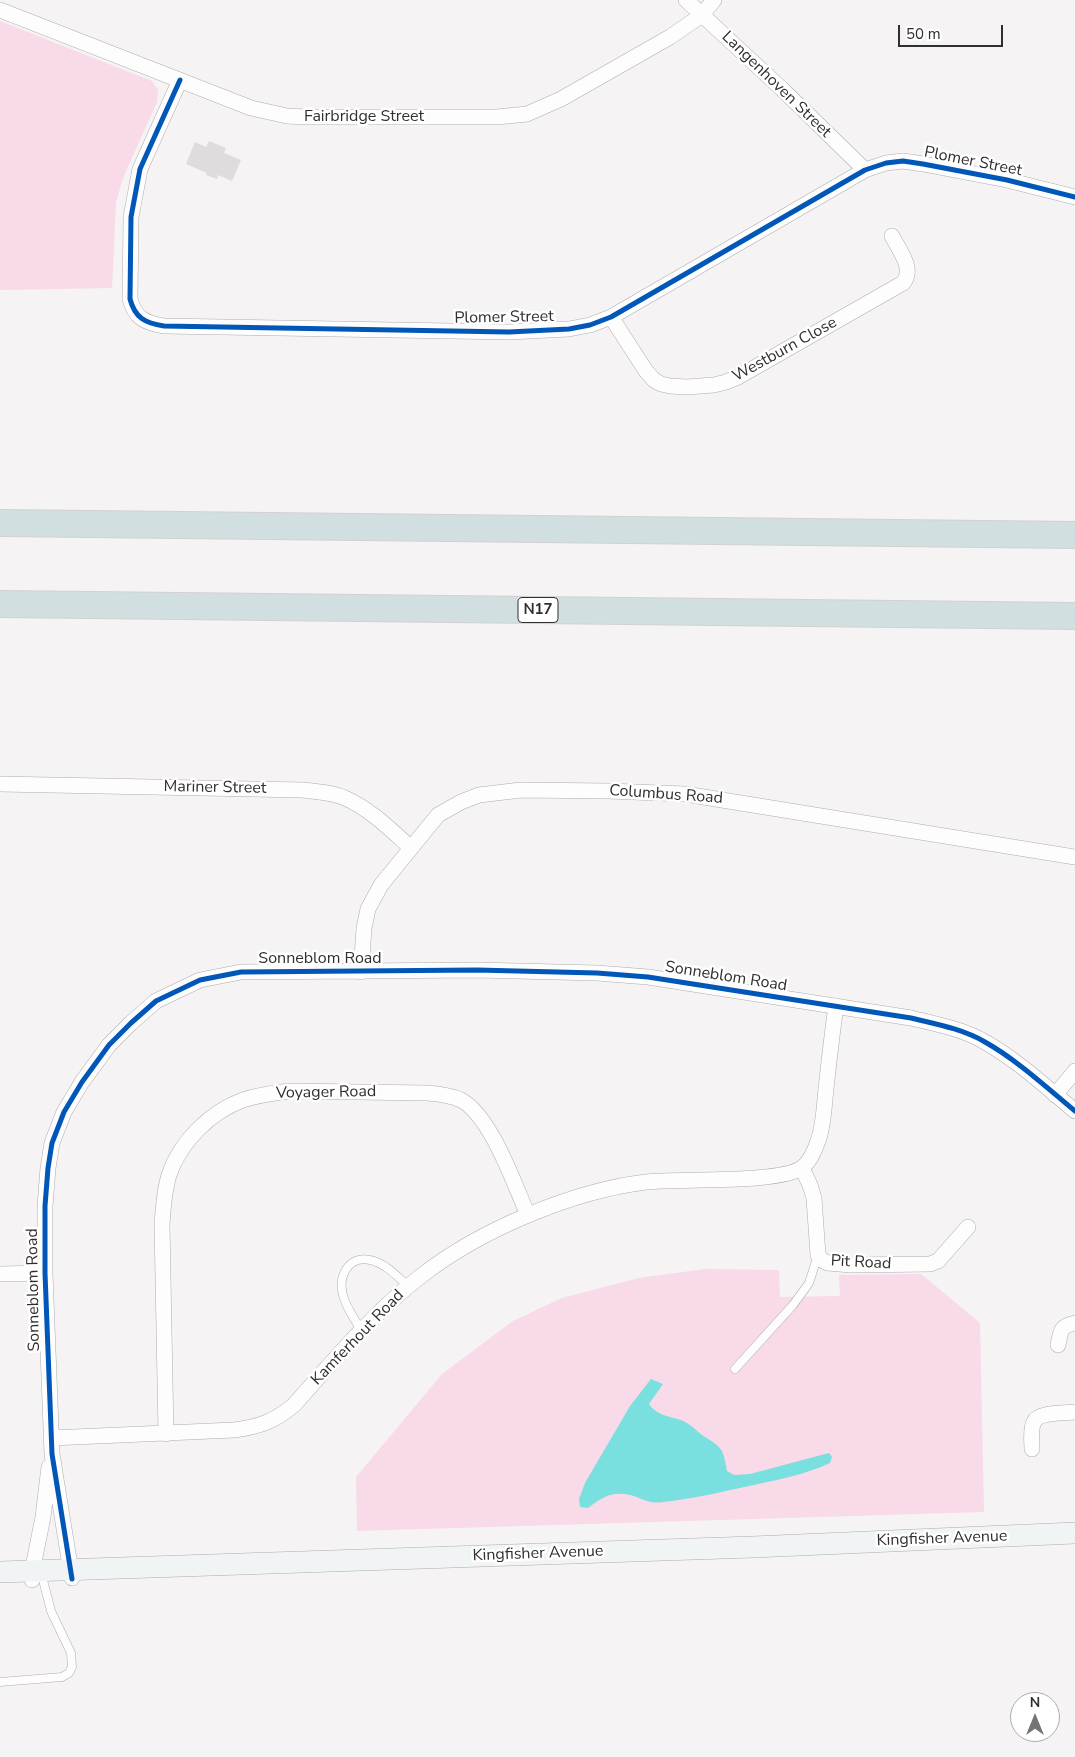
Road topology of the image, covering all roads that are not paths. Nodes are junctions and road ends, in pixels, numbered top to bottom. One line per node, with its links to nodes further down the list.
1 (686, 0): 4 (street, Langenhoven Street)
2 (714, 0): 4 (street, Fairbridge Street)
3 (0, 10): 5 (street, Fairbridge Street)
4 (702, 14): 5 (street, Fairbridge Street); 6 (street, Langenhoven Street)
5 (180, 80): 9 (street, Plomer Street)
6 (865, 170): 7 (street, Plomer Street); 9 (street, Plomer Street)
7 (1075, 197)
8 (892, 236): 9 (street, Westburn Close)
9 (611, 317)
10 (0, 523): 11 (highway)
11 (1075, 536)
12 (0, 604): 13 (highway, N17)
13 (1075, 616)
14 (0, 784): 15 (street, Mariner Street)
15 (411, 848): 16 (street, Columbus Road); 17 (street, Columbus Road)
16 (1075, 857)
17 (361, 972): 18 (street, Sonneblom Road); 26 (street, Sonneblom Road)
18 (836, 1006): 20 (street, Sonneblom Road); 22 (street)
19 (1075, 1071): 20 (street)
20 (1055, 1095): 21 (street, Sonneblom Road)
21 (1075, 1111)
22 (802, 1168): 23 (street, Kamferhout Road); 25 (street, Pit Road)
23 (528, 1215): 28 (street, Kamferhout Road); 34 (street, Voyager Road)
24 (968, 1227): 25 (street, Pit Road)
25 (818, 1255): 32 (lane)
26 (45, 1273): 27 (street); 35 (street, Sonneblom Road)
27 (0, 1274)
28 (408, 1286): 30 (street, Kamferhout Road); 30 (lane)
29 (1075, 1323): 31 (street)
30 (361, 1330): 34 (street, Kamferhout Road)
31 (1058, 1345)
32 (735, 1369)
33 (1075, 1412): 36 (street)
34 (166, 1434): 35 (street, Kamferhout Road)
35 (51, 1438): 37 (street, Sonneblom Road)
36 (1032, 1450)
37 (52, 1454): 41 (street, Sonneblom Road); 42 (street, Sonneblom Road)
38 (1075, 1533): 41 (street, Kingfisher Avenue)
39 (1075, 1544): 41 (street, Kingfisher Avenue)
40 (0, 1572): 42 (street, Kingfisher Avenue)
41 (72, 1574): 42 (street, Kingfisher Avenue)
42 (36, 1577): 43 (street, Kingfisher Avenue); 44 (lane)
43 (0, 1581)
44 (0, 1682)

